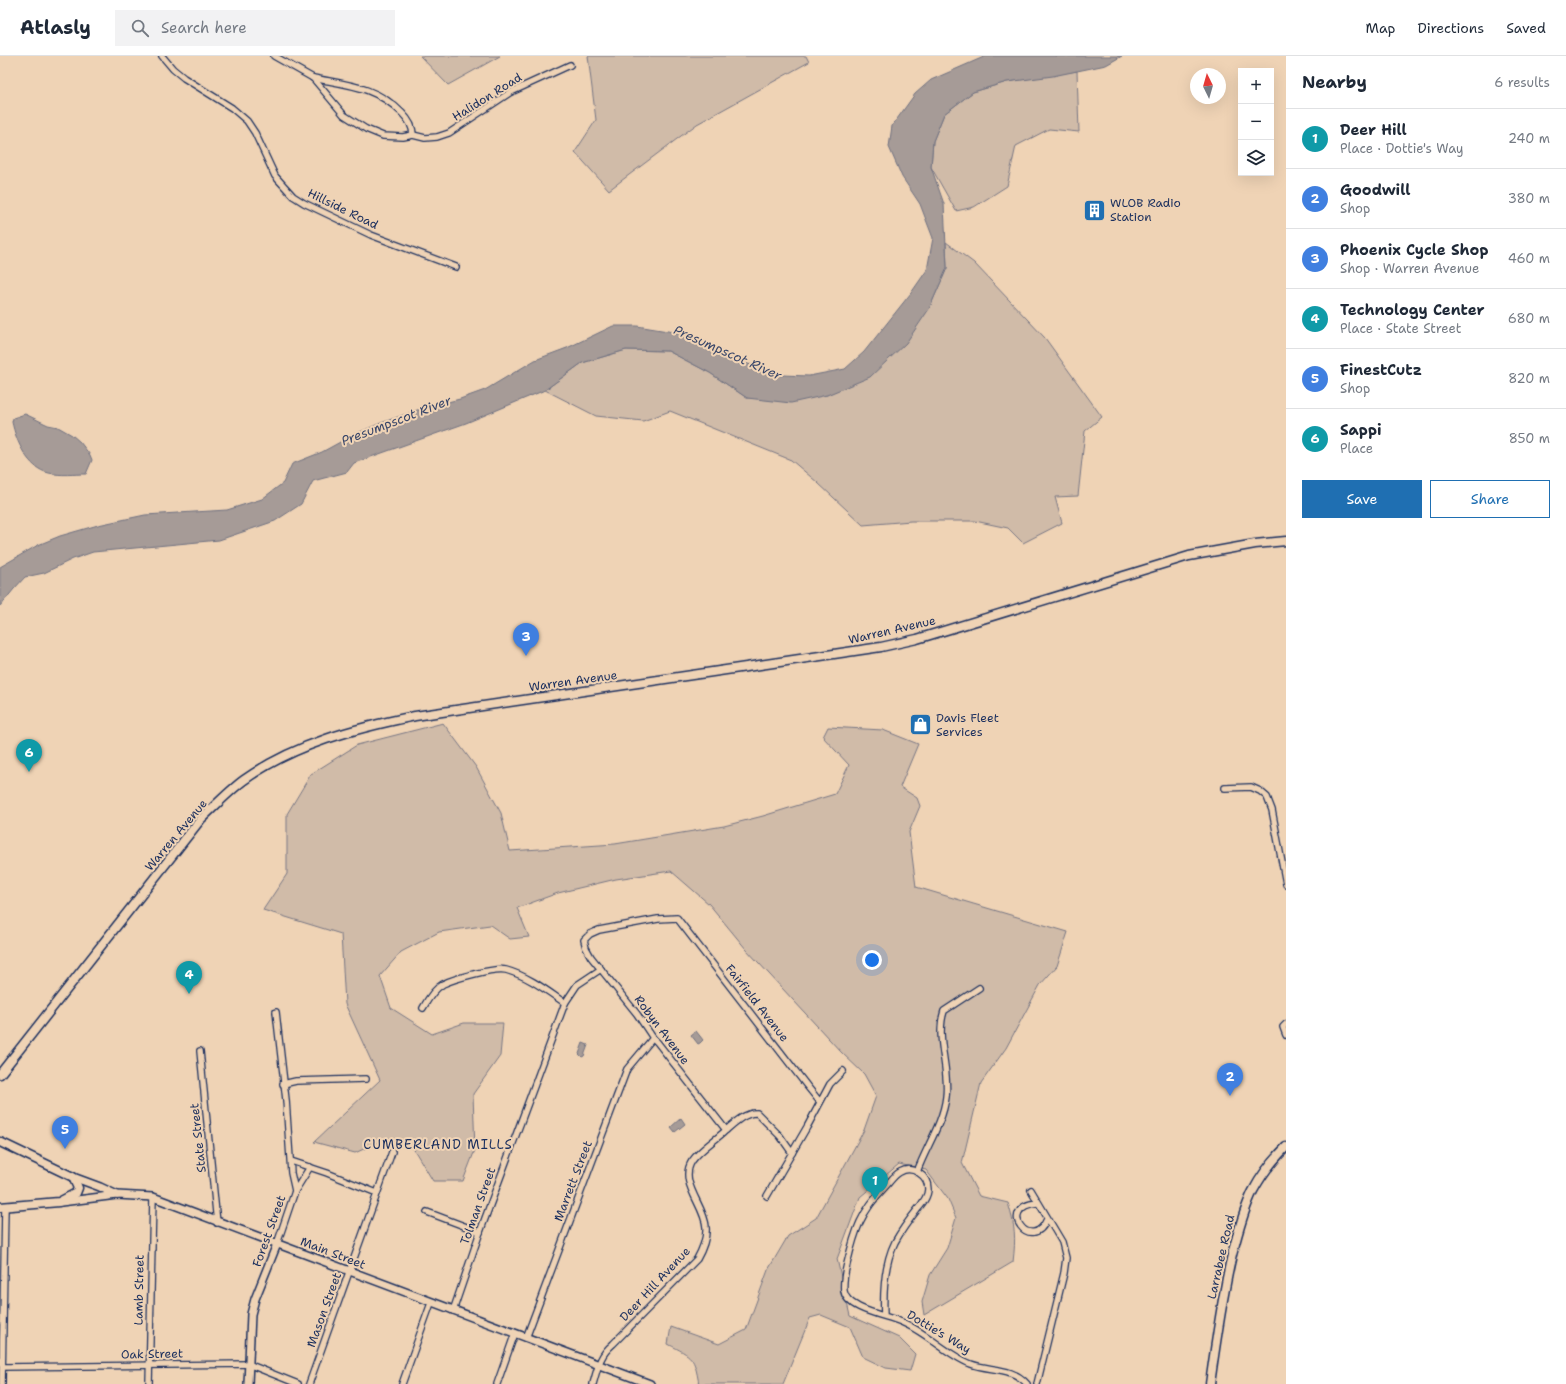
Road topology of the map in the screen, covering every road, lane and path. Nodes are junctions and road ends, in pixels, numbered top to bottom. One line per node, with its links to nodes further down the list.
1 (162, 56): 6 (street, Hillside Road)
2 (274, 56): 4 (street, Halidon Road)
3 (570, 65): 5 (street, Halidon Road)
4 (313, 78): 5 (street, Halidon Road); 5 (street, Halidon Road)
5 (413, 135)
6 (456, 267)
7 (1286, 541): 21 (main road, Warren Avenue)
8 (1225, 788): 9 (street)
9 (1286, 884)
10 (584, 940): 11 (street, Robyn Avenue); 24 (street, Fairfield Avenue)
11 (601, 969): 13 (street, Tolman Street); 18 (street, Robyn Avenue)
12 (979, 988): 32 (street)
13 (565, 1003): 14 (street); 46 (street, Tolman Street)
14 (423, 1008)
15 (276, 1012): 23 (street, Forest Street)
16 (1284, 1025): 17 (street)
17 (1286, 1035)
18 (653, 1038): 25 (street, Robyn Avenue); 53 (street, Marrett Street)
19 (200, 1051): 45 (street, State Street)
20 (843, 1071): 24 (street)
21 (0, 1074)
22 (366, 1079): 23 (street)
23 (283, 1084): 30 (street, Forest Street)
24 (820, 1102): 29 (street)
25 (726, 1130): 29 (street); 57 (street, Deer Hill Avenue)
26 (0, 1142): 33 (main road)
27 (1286, 1147): 69 (main road, Larrabee Road)
28 (392, 1152): 36 (street, Mason Street)
29 (792, 1153): 38 (street)
30 (291, 1161): 31 (street); 35 (street, Forest Street)
31 (310, 1167): 35 (street); 36 (street)
32 (918, 1172): 51 (street); 51 (street, Dottie's Way)
33 (73, 1177): 37 (main road); 40 (main road)
34 (1031, 1190): 41 (street)
35 (295, 1191): 47 (street, Forest Street)
36 (377, 1193): 48 (street, Mason Street)
37 (117, 1195): 39 (main road, Main Street); 40 (main road, Main Street)
38 (767, 1196)
39 (153, 1197): 45 (main road, Main Street); 55 (street, Lamb Street)
40 (59, 1202): 42 (main road, Main Street)
41 (1038, 1203): 44 (street); 44 (street)
42 (2, 1207): 56 (street)
43 (427, 1212): 46 (street)
44 (1047, 1219): 68 (street)
45 (217, 1223): 47 (main road, Main Street)
46 (480, 1232): 50 (street, Tolman Street)
47 (277, 1244): 48 (main road, Main Street); 54 (main road, Forest Street)
48 (349, 1272): 49 (main road, Main Street); 62 (street, Mason Street)
49 (431, 1303): 50 (main road, Main Street); 63 (street)
50 (453, 1311): 52 (main road, Main Street)
51 (884, 1316): 67 (street, Dottie's Way)
52 (515, 1333): 53 (main road, Main Street); 64 (street)
53 (526, 1338): 57 (main road, Main Street)
54 (248, 1364): 55 (street, Oak Street); 60 (main road, Forest Street); 61 (street, Oak Street)
55 (149, 1365): 56 (street, Oak Street); 59 (street, Lamb Street)
56 (2, 1366): 58 (street)
57 (599, 1366): 65 (street); 66 (main road, Main Street)
58 (2, 1384)
59 (149, 1384)
60 (248, 1384)
61 (298, 1384)
62 (309, 1384)
63 (402, 1384)
64 (497, 1384)
65 (593, 1384)
66 (650, 1384)
67 (1026, 1384)
68 (1037, 1384)
69 (1210, 1384)

